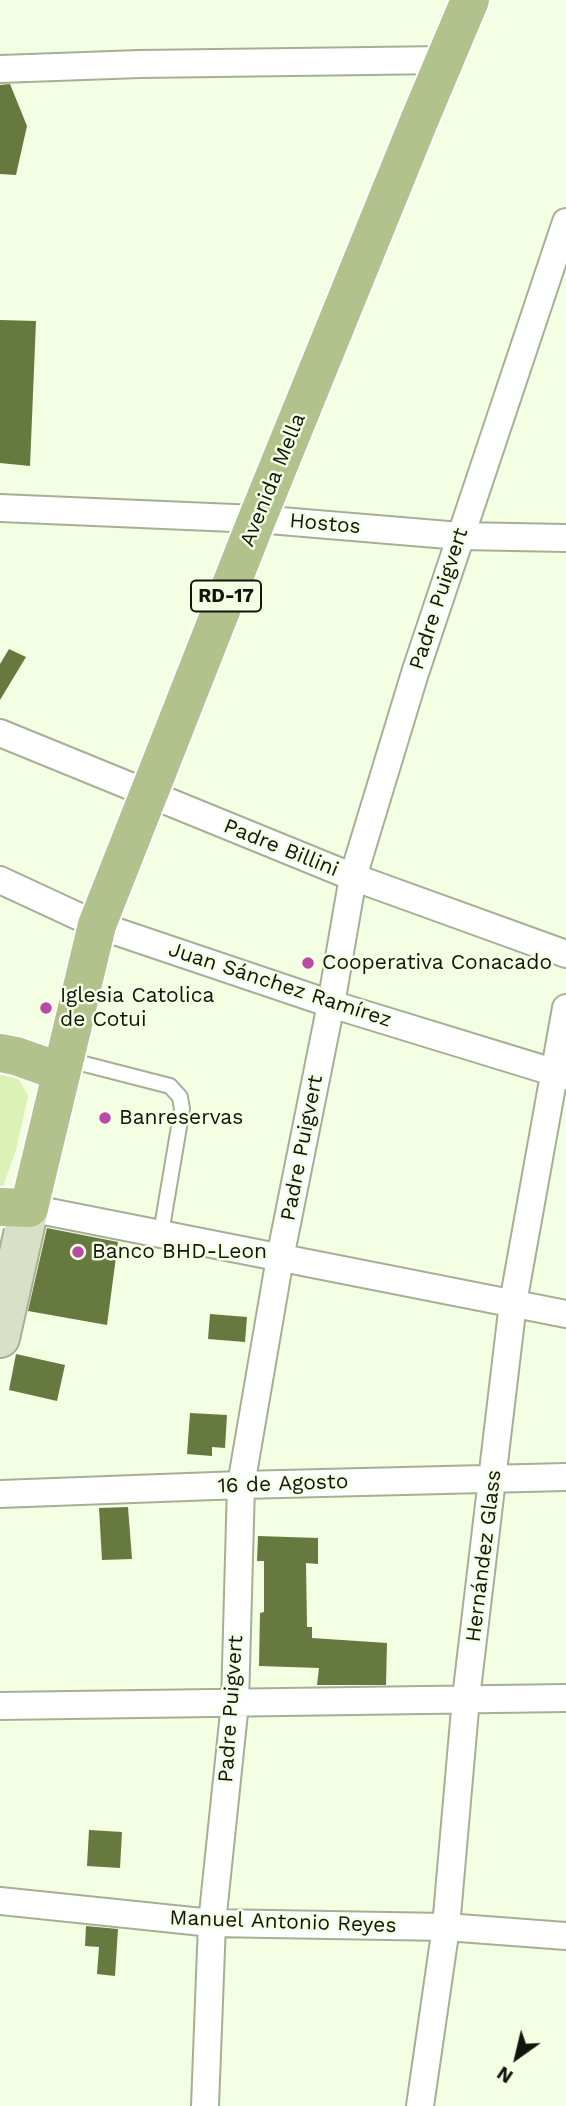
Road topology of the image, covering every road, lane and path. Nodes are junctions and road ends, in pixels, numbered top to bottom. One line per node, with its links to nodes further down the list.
1 (470, 0): 2 (main road, Avenida Mella / RD-17)
2 (445, 60): 3 (street); 6 (main road, Avenida Mella / RD-17)
3 (0, 69)
4 (566, 222): 7 (street, Padre Puigvert)
5 (0, 508): 6 (street, Hostos)
6 (257, 519): 7 (street, Hostos); 10 (main road, Avenida Mella / RD-17)
7 (460, 536): 8 (street, Hostos); 11 (street, Padre Puigvert)
8 (566, 538)
9 (0, 733): 10 (street, Padre Billini)
10 (148, 794): 11 (street, Padre Billini); 13 (main road, Avenida Mella / RD-17)
11 (353, 877): 14 (street, Padre Billini); 15 (street, Padre Puigvert)
12 (0, 880): 13 (street, Juan Sánchez Ramírez)
13 (97, 925): 15 (street, Juan Sánchez Ramírez); 18 (main road, Avenida Mella / RD-17)
14 (566, 954)
15 (331, 1004): 19 (street, Juan Sánchez Ramírez); 22 (street, Padre Puigvert)
16 (566, 1008): 19 (street, Hernández Glass)
17 (0, 1053): 18 (main road)
18 (62, 1066): 20 (main road, Avenida Mella / RD-17); 21 (lane)
19 (560, 1074): 23 (street, Hernández Glass)
20 (14, 1208): 21 (street); 25 (main road)
21 (162, 1233): 22 (street)
22 (280, 1258): 23 (street); 28 (street, Padre Puigvert)
23 (513, 1303): 24 (street); 26 (street, Hernández Glass)
24 (566, 1314)
25 (0, 1338)
26 (493, 1478): 27 (street, 16 de Agosto); 28 (street, 16 de Agosto); 30 (street, Hernández Glass)
27 (566, 1478)
28 (241, 1485): 29 (street, 16 de Agosto); 32 (street, Padre Puigvert)
29 (0, 1494)
30 (466, 1698): 31 (street); 32 (street); 36 (street, Hernández Glass)
31 (566, 1698)
32 (235, 1703): 33 (street); 35 (street, Padre Puigvert)
33 (0, 1706)
34 (0, 1901): 35 (street, Manuel Antonio Reyes)
35 (212, 1923): 36 (street, Manuel Antonio Reyes); 38 (street, Padre Puigvert)
36 (446, 1927): 37 (street, Manuel Antonio Reyes); 39 (street, Hernández Glass)
37 (566, 1936)
38 (205, 2106)
39 (421, 2106)

